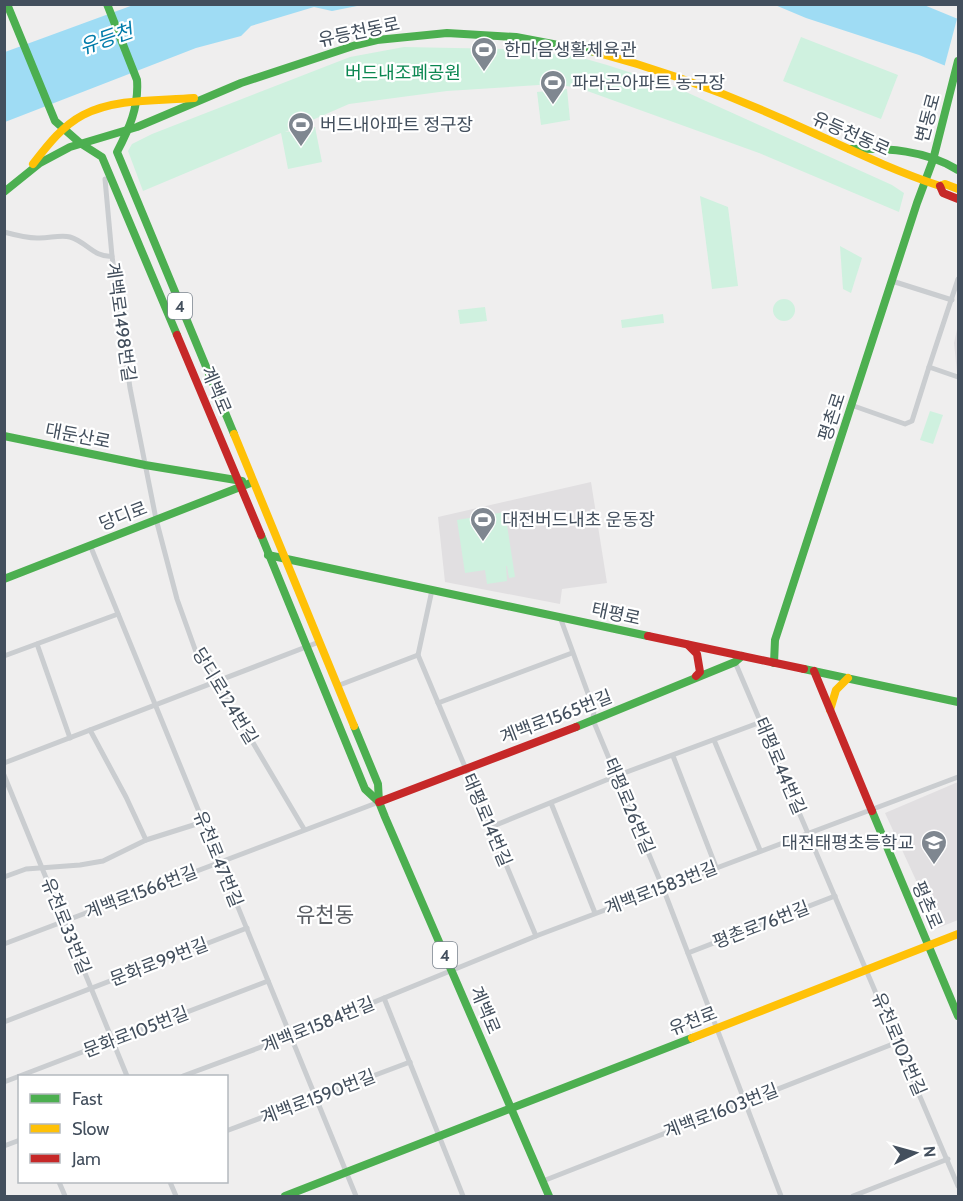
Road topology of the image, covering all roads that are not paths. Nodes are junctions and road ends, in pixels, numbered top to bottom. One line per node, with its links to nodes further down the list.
1 (7, 4): 5 (main road, 계백로 / 4)
2 (107, 4): 6 (main road, 계백로 / 4)
3 (958, 61): 13 (main road, 변동로)
4 (201, 98): 6 (main road, 유등천동로); 8 (main road, 유등천동로); 11 (main road)
5 (55, 121): 7 (main road, 계백로 / 4); 9 (main road)
6 (127, 131): 7 (main road, 유등천동로); 28 (main road, 계백로 / 4)
7 (80, 143): 9 (main road, 유등천동로); 29 (main road, 계백로 / 4)
8 (848, 149): 10 (main road); 13 (main road, 유등천동로)
9 (62, 150): 11 (main road, 유등천동로)
10 (958, 170)
11 (25, 174): 16 (main road, 유등천동로)
12 (105, 179): 19 (street, 계백로1498번길)
13 (924, 181): 14 (main road, 유등천동로); 21 (main road, 평촌로)
14 (940, 186): 15 (main road, 유등천동로); 17 (main road, 유등천동로)
15 (958, 189)
16 (4, 192)
17 (958, 199)
18 (4, 232): 19 (street)
19 (112, 256): 27 (street, 계백로1498번길)
20 (958, 279): 22 (street)
21 (892, 281): 22 (street); 25 (main road, 평촌로)
22 (952, 300): 23 (street)
23 (929, 367): 24 (street); 25 (street)
24 (958, 377)
25 (851, 405): 46 (main road, 평촌로)
26 (4, 436): 27 (main road, 대둔산로)
27 (145, 465): 29 (main road, 대둔산로); 30 (street)
28 (253, 482): 29 (main road, 당디로); 33 (main road, 계백로 / 4)
29 (239, 483): 30 (main road, 당디로); 32 (main road, 계백로 / 4)
30 (156, 519): 31 (main road, 당디로); 50 (street, 당디로124번길)
31 (90, 545): 34 (main road, 당디로); 36 (street, 유천로47번길)
32 (267, 555): 33 (main road, 태평로); 41 (main road, 계백로 / 4)
33 (286, 559): 35 (main road, 태평로); 38 (main road, 계백로 / 4)
34 (4, 579)
35 (432, 590): 37 (main road, 태평로); 43 (street)
36 (118, 614): 39 (street); 54 (street, 유천로47번길)
37 (560, 617): 40 (main road, 태평로); 42 (street, 태평로26번길)
38 (320, 642): 41 (street); 51 (main road, 계백로 / 4)
39 (37, 644): 44 (street); 59 (street)
40 (687, 644): 45 (main road, 태평로); 48 (main road)
41 (306, 647): 50 (street); 67 (main road, 계백로 / 4)
42 (572, 653): 53 (street); 56 (street, 태평로26번길)
43 (418, 655): 51 (street); 53 (street, 태평로14번길)
44 (4, 656)
45 (738, 659): 46 (main road, 태평로); 48 (main road, 계백로1565번길); 57 (street, 태평로44번길)
46 (774, 663): 47 (main road, 태평로)
47 (814, 671): 49 (main road, 태평로); 55 (main road, 평촌로)
48 (694, 678): 56 (main road, 계백로1565번길)
49 (848, 678): 52 (main road, 태평로); 55 (main road)
50 (216, 682): 54 (street); 72 (street, 당디로124번길)
51 (337, 686): 67 (main road, 계백로 / 4)
52 (958, 702)
53 (438, 703): 63 (street, 태평로14번길)
54 (156, 705): 58 (street); 70 (street, 유천로47번길)
55 (830, 711): 69 (main road, 평촌로)
56 (593, 720): 63 (main road, 계백로1565번길); 65 (street, 태평로26번길)
57 (761, 722): 60 (street); 73 (street, 태평로44번길)
58 (90, 730): 59 (street); 74 (street)
59 (70, 738): 62 (street)
60 (714, 740): 61 (street); 75 (street)
61 (673, 756): 65 (street); 78 (street)
62 (4, 763)
63 (465, 767): 67 (main road, 계백로1565번길); 71 (street, 태평로14번길)
64 (4, 775): 77 (street, 유천로33번길)
65 (616, 776): 68 (street); 80 (street, 태평로26번길)
66 (958, 777): 69 (street, 계백로1583번길)
67 (379, 802): 72 (street, 계백로1566번길); 90 (main road, 계백로 / 4)
68 (551, 803): 71 (street); 82 (street)
69 (872, 810): 73 (street, 계백로1583번길); 88 (main road, 평촌로)
70 (203, 822): 74 (street); 76 (street, 유천로47번길)
71 (490, 827): 86 (street, 태평로14번길)
72 (304, 829): 76 (street, 계백로1566번길)
73 (808, 832): 75 (street, 계백로1583번길); 81 (street, 태평로44번길)
74 (146, 840): 77 (street)
75 (760, 850): 78 (street, 계백로1583번길)
76 (219, 861): 83 (street, 계백로1566번길); 84 (street, 유천로47번길)
77 (42, 867): 79 (street); 83 (street, 유천로33번길)
78 (716, 867): 80 (street, 계백로1583번길)
79 (4, 877)
80 (663, 888): 82 (street, 계백로1583번길); 89 (street, 태평로26번길)
81 (835, 896): 89 (street, 평촌로76번길); 91 (street, 태평로44번길)
82 (595, 913): 86 (street, 계백로1583번길)
83 (64, 921): 87 (street, 계백로1566번길); 93 (street, 유천로33번길)
84 (247, 928): 92 (street, 유천로47번길); 93 (street, 문화로99번길)
85 (958, 934): 88 (main road, 유천로)
86 (536, 936): 90 (street, 계백로1583번길)
87 (4, 944)
88 (928, 946): 91 (main road, 유천로); 95 (main road, 평촌로)
89 (688, 953): 97 (street, 태평로26번길)
90 (451, 969): 94 (street, 계백로1584번길); 107 (main road, 계백로 / 4)
91 (867, 970): 97 (main road, 유천로); 100 (street, 유천로102번길)
92 (268, 981): 98 (street, 유천로47번길); 99 (street, 문화로105번길)
93 (91, 988): 96 (street, 문화로99번길); 99 (street, 유천로33번길)
94 (384, 998): 98 (street, 계백로1584번길); 101 (street)
95 (958, 1016)
96 (4, 1022)
97 (716, 1028): 106 (street, 태평로26번길); 107 (main road, 유천로)
98 (291, 1036): 104 (street, 계백로1584번길); 105 (street, 유천로47번길)
99 (112, 1041): 102 (street, 문화로105번길); 103 (street, 유천로33번길)
100 (898, 1042): 106 (street, 계백로1603번길); 110 (street, 유천로102번길)
101 (410, 1062): 105 (street, 계백로1590번길); 109 (street)
102 (22, 1075)
103 (126, 1075)
104 (188, 1075)
105 (316, 1098): 108 (street, 계백로1590번길); 111 (street, 유천로47번길)
106 (745, 1102): 112 (street, 계백로1603번길); 122 (street, 태평로26번길)
107 (512, 1109): 109 (main road, 유천로); 112 (main road, 계백로 / 4)
108 (228, 1130)
109 (440, 1137): 111 (main road, 유천로); 120 (street)
110 (948, 1159): 115 (street, 유천로102번길); 123 (street)
111 (346, 1173): 118 (main road, 유천로); 119 (street, 유천로47번길)
112 (543, 1181): 121 (main road, 계백로 / 4)
113 (59, 1183): 116 (street)
114 (170, 1183): 117 (street)
115 (958, 1186)
116 (65, 1197)
117 (176, 1197)
118 (285, 1197)
119 (356, 1197)
120 (463, 1197)
121 (549, 1197)
122 (781, 1197)
123 (853, 1197)

